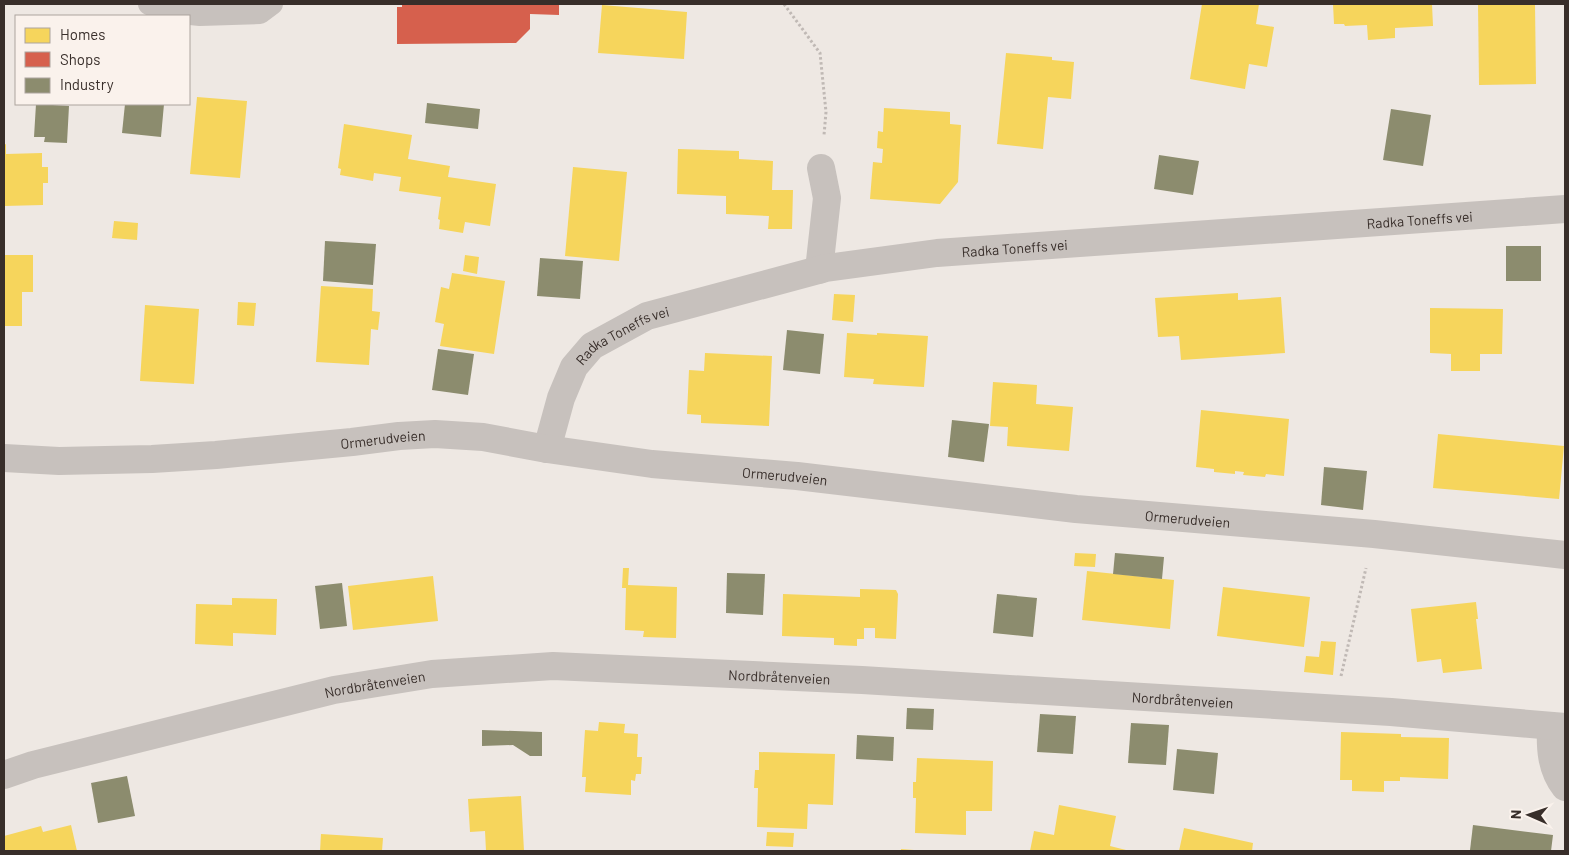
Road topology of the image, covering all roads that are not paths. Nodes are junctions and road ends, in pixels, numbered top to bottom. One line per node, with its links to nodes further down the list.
1 (149, 4): 2 (lane)
2 (272, 4)
3 (821, 168): 5 (street)
4 (1565, 209): 5 (street, Radka Toneffs vei)
5 (818, 270): 6 (street, Radka Toneffs vei)
6 (548, 450): 7 (street, Ormerudveien); 8 (street, Ormerudveien)
7 (4, 458)
8 (1565, 555)
9 (1558, 726): 10 (street, Nordbråtenveien); 11 (street)
10 (4, 775)
11 (1565, 787)

